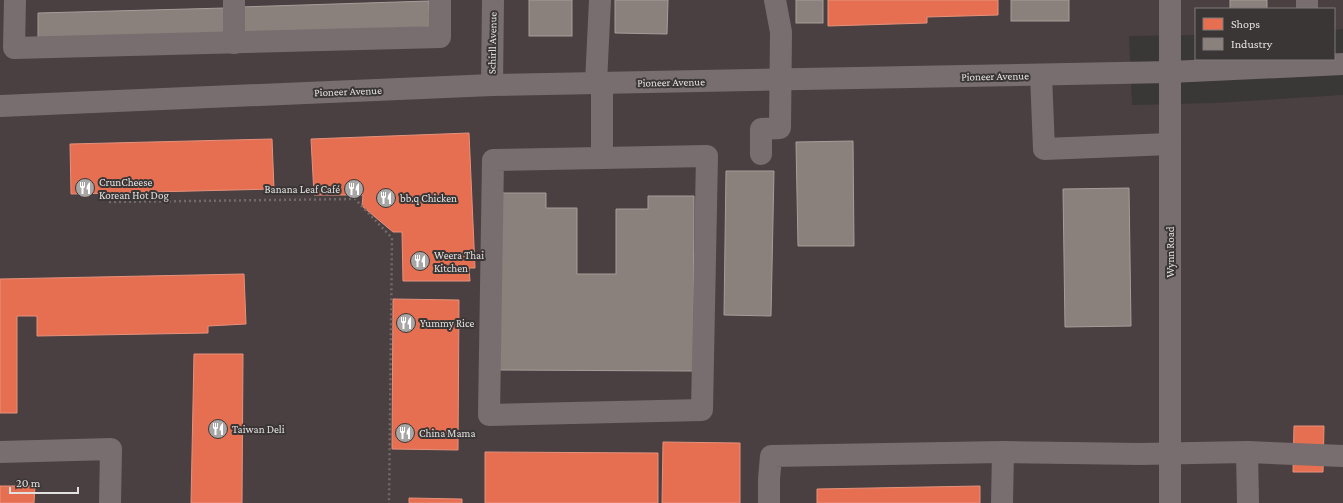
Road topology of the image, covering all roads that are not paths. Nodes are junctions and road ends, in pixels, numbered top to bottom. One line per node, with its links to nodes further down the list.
1 (14, 0): 8 (street)
2 (234, 0): 8 (street)
3 (440, 0): 8 (street)
4 (493, 0): 15 (street, Schirll Avenue)
5 (600, 0): 14 (street)
6 (775, 0): 13 (street)
7 (1170, 0): 11 (street, Wynn Road)
8 (234, 43)
9 (1308, 62): 10 (street, Pioneer Avenue); 11 (street, Pioneer Avenue)
10 (1343, 64)
11 (1170, 72): 12 (street, Pioneer Avenue); 17 (street, Wynn Road)
12 (1041, 75): 13 (street, Pioneer Avenue); 17 (street)
13 (780, 80): 14 (street, Pioneer Avenue); 18 (street)
14 (599, 83): 15 (street, Pioneer Avenue); 19 (street)
15 (492, 85): 16 (street, Pioneer Avenue)
16 (0, 106)
17 (1170, 144): 23 (street, Wynn Road)
18 (761, 154)
19 (602, 158): 19 (street)
20 (0, 452): 25 (street)
21 (1003, 452): 23 (street); 26 (street); 27 (street)
22 (1247, 452): 23 (street); 24 (street); 29 (street)
23 (1170, 454): 28 (street, Wynn Road)
24 (1343, 456)
25 (110, 503)
26 (769, 503)
27 (1002, 503)
28 (1170, 503)
29 (1248, 503)

